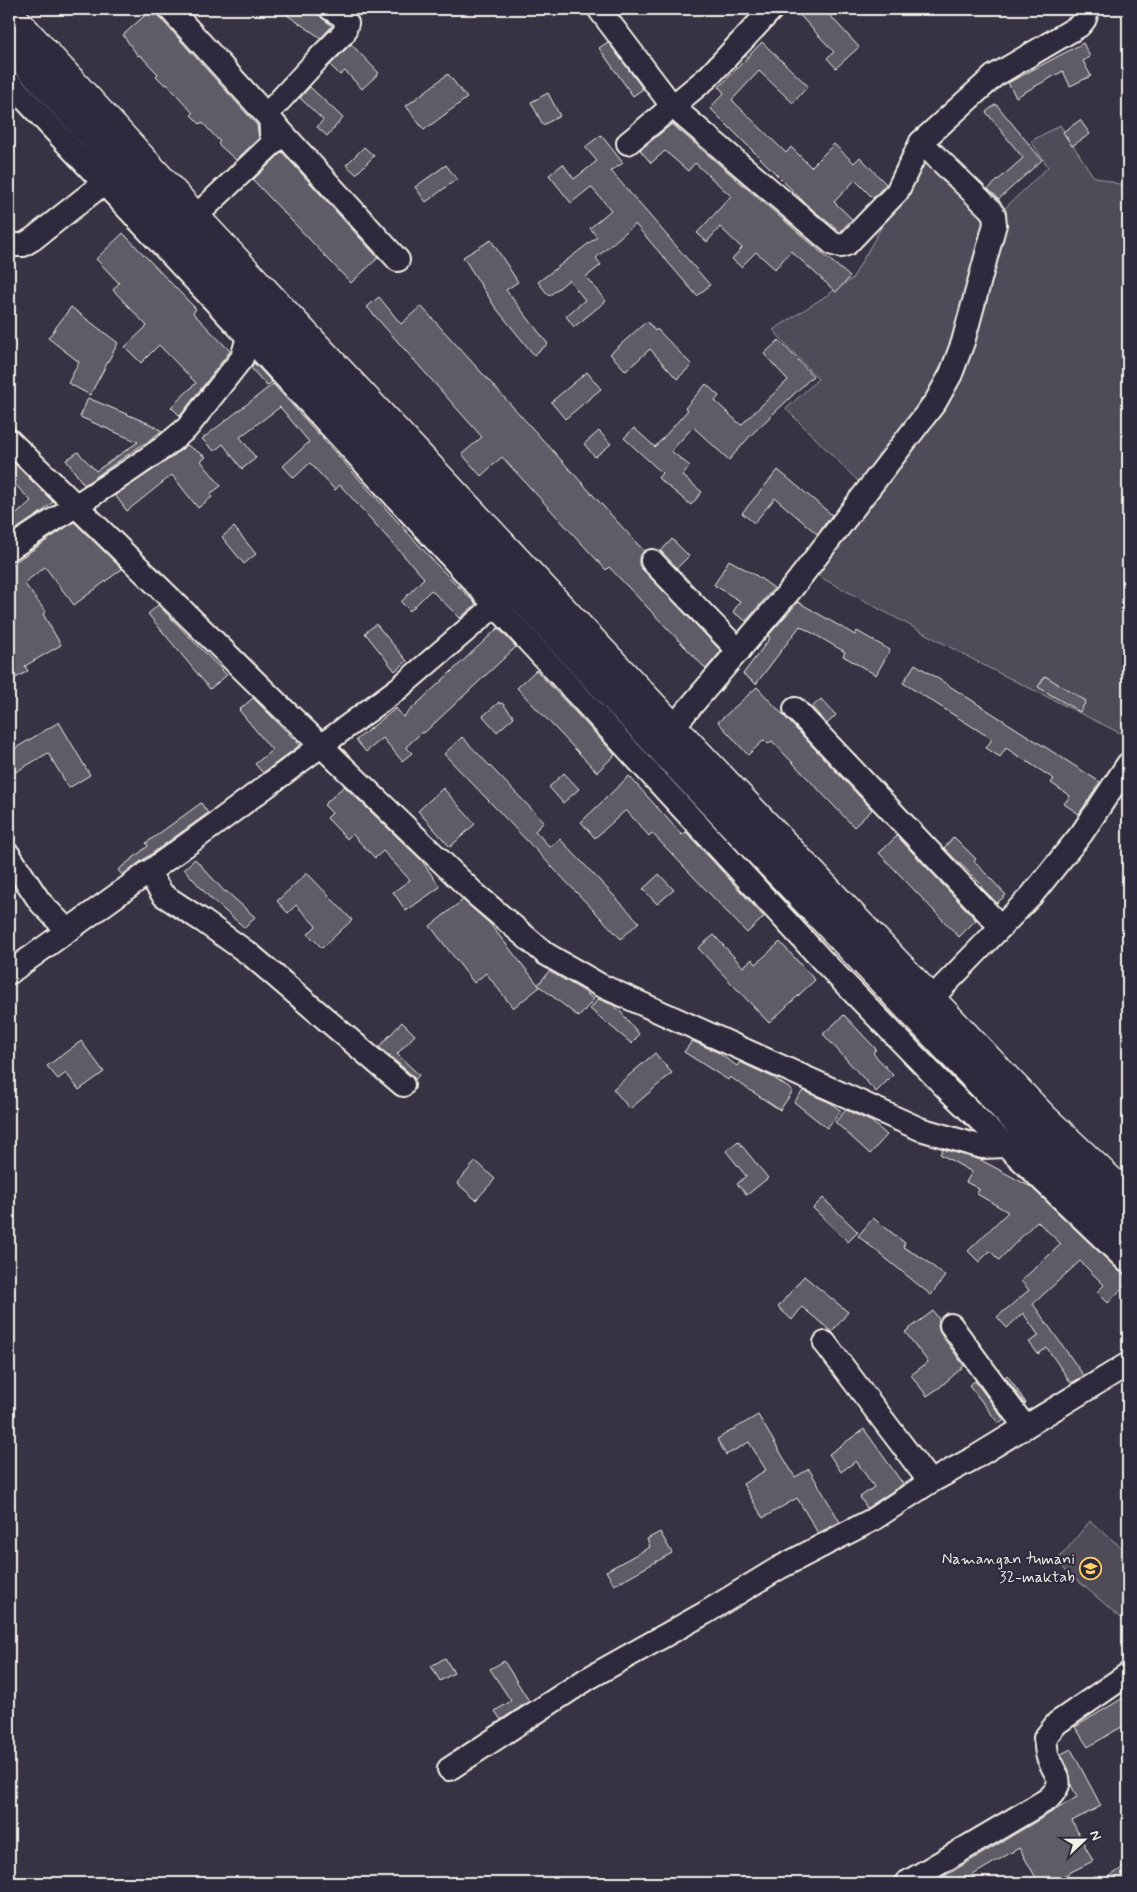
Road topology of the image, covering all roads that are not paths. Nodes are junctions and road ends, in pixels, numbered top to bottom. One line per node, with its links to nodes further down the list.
1 (170, 9): 10 (street)
2 (331, 9): 10 (street)
3 (599, 9): 9 (street)
4 (772, 9): 9 (street)
5 (1085, 9): 11 (street)
6 (9, 13): 14 (main road)
7 (9, 45): 13 (main road)
8 (9, 82): 13 (street)
9 (673, 107): 11 (street); 12 (street)
10 (270, 119): 14 (street); 16 (street)
11 (921, 142): 23 (street)
12 (628, 143)
13 (112, 176): 14 (main road); 15 (street); 17 (street)
14 (194, 226): 17 (main road); 25 (main road)
15 (9, 246)
16 (398, 260)
17 (254, 328): 19 (street); 22 (main road)
18 (9, 440): 19 (street)
19 (76, 507): 20 (street); 26 (street)
20 (9, 550)
21 (652, 561): 23 (street)
22 (504, 598): 26 (street); 28 (main road)
23 (739, 651): 25 (street)
24 (795, 709): 31 (street)
25 (673, 727): 34 (main road)
26 (321, 746): 30 (street); 37 (street)
27 (1128, 764): 31 (street)
28 (692, 801): 36 (main road); 37 (street)
29 (9, 856): 32 (street)
30 (148, 872): 32 (street); 35 (street)
31 (1001, 927): 34 (street)
32 (67, 930): 33 (street)
33 (9, 973)
34 (931, 999): 36 (main road)
35 (403, 1085)
36 (1037, 1127): 37 (street); 38 (main road); 39 (main road)
37 (1005, 1146): 40 (street)
38 (1128, 1197)
39 (1128, 1228)
40 (1128, 1262)
41 (951, 1325): 44 (street)
42 (825, 1343): 45 (street)
43 (1128, 1364): 44 (street)
44 (1025, 1427): 45 (street)
45 (930, 1482): 47 (street)
46 (1128, 1674): 48 (street)
47 (449, 1769)
48 (906, 1883)

